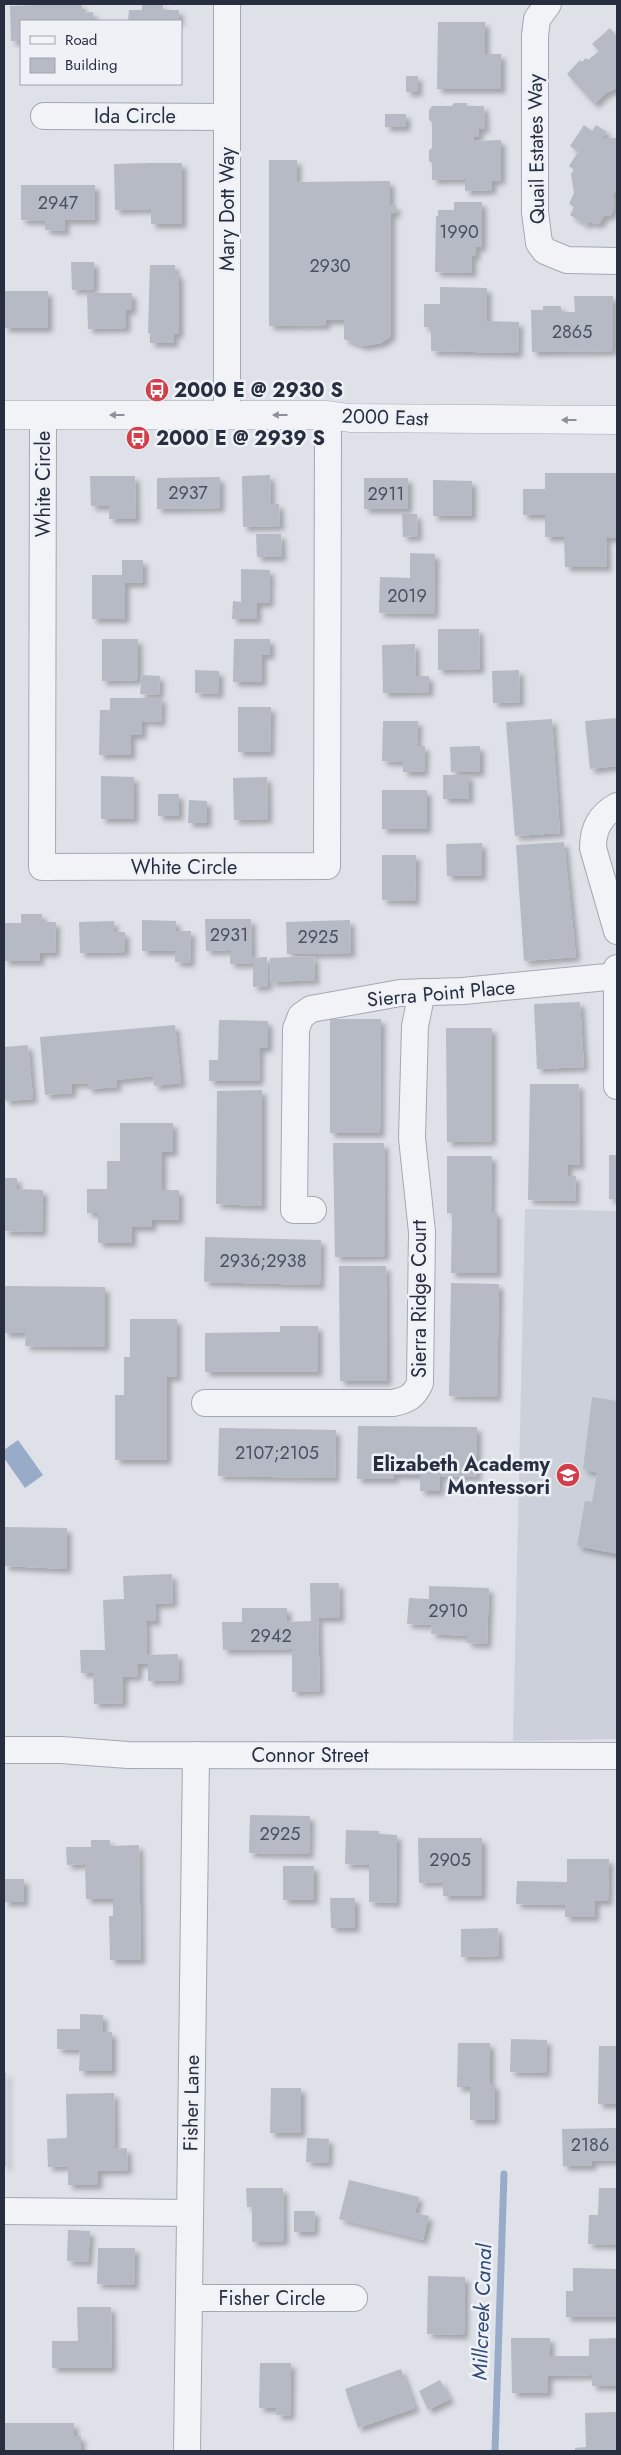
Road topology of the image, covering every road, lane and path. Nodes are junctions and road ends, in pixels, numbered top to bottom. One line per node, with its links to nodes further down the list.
1 (227, 4): 4 (street, Mary Dott Way)
2 (548, 4): 5 (street, Quail Estates Way)
3 (44, 116): 4 (street, Ida Circle)
4 (227, 117): 8 (street, Mary Dott Way)
5 (617, 261)
6 (4, 415): 7 (street, 2000 East)
7 (43, 415): 8 (street, 2000 East, one-way to 7); 9 (street, White Circle)
8 (227, 415): 9 (street, 2000 East, one-way to 8)
9 (328, 415): 10 (street, 2000 East, one-way to 9)
10 (617, 420)
11 (617, 806): 12 (street)
12 (617, 931)
13 (617, 968): 14 (street)
14 (617, 976): 15 (street, Sierra Point Place); 16 (street)
15 (422, 992): 17 (street, Sierra Point Place); 18 (street, Sierra Ridge Court)
16 (617, 1086)
17 (313, 1210)
18 (205, 1402)
19 (4, 1750): 20 (street, Connor Street)
20 (196, 1755): 21 (street, Connor Street); 23 (street, Fisher Lane)
21 (617, 1756)
22 (4, 2211): 23 (street)
23 (190, 2213): 24 (street, Fisher Lane)
24 (189, 2298): 25 (street, Fisher Circle); 26 (street, Fisher Lane)
25 (354, 2298)
26 (187, 2451)

